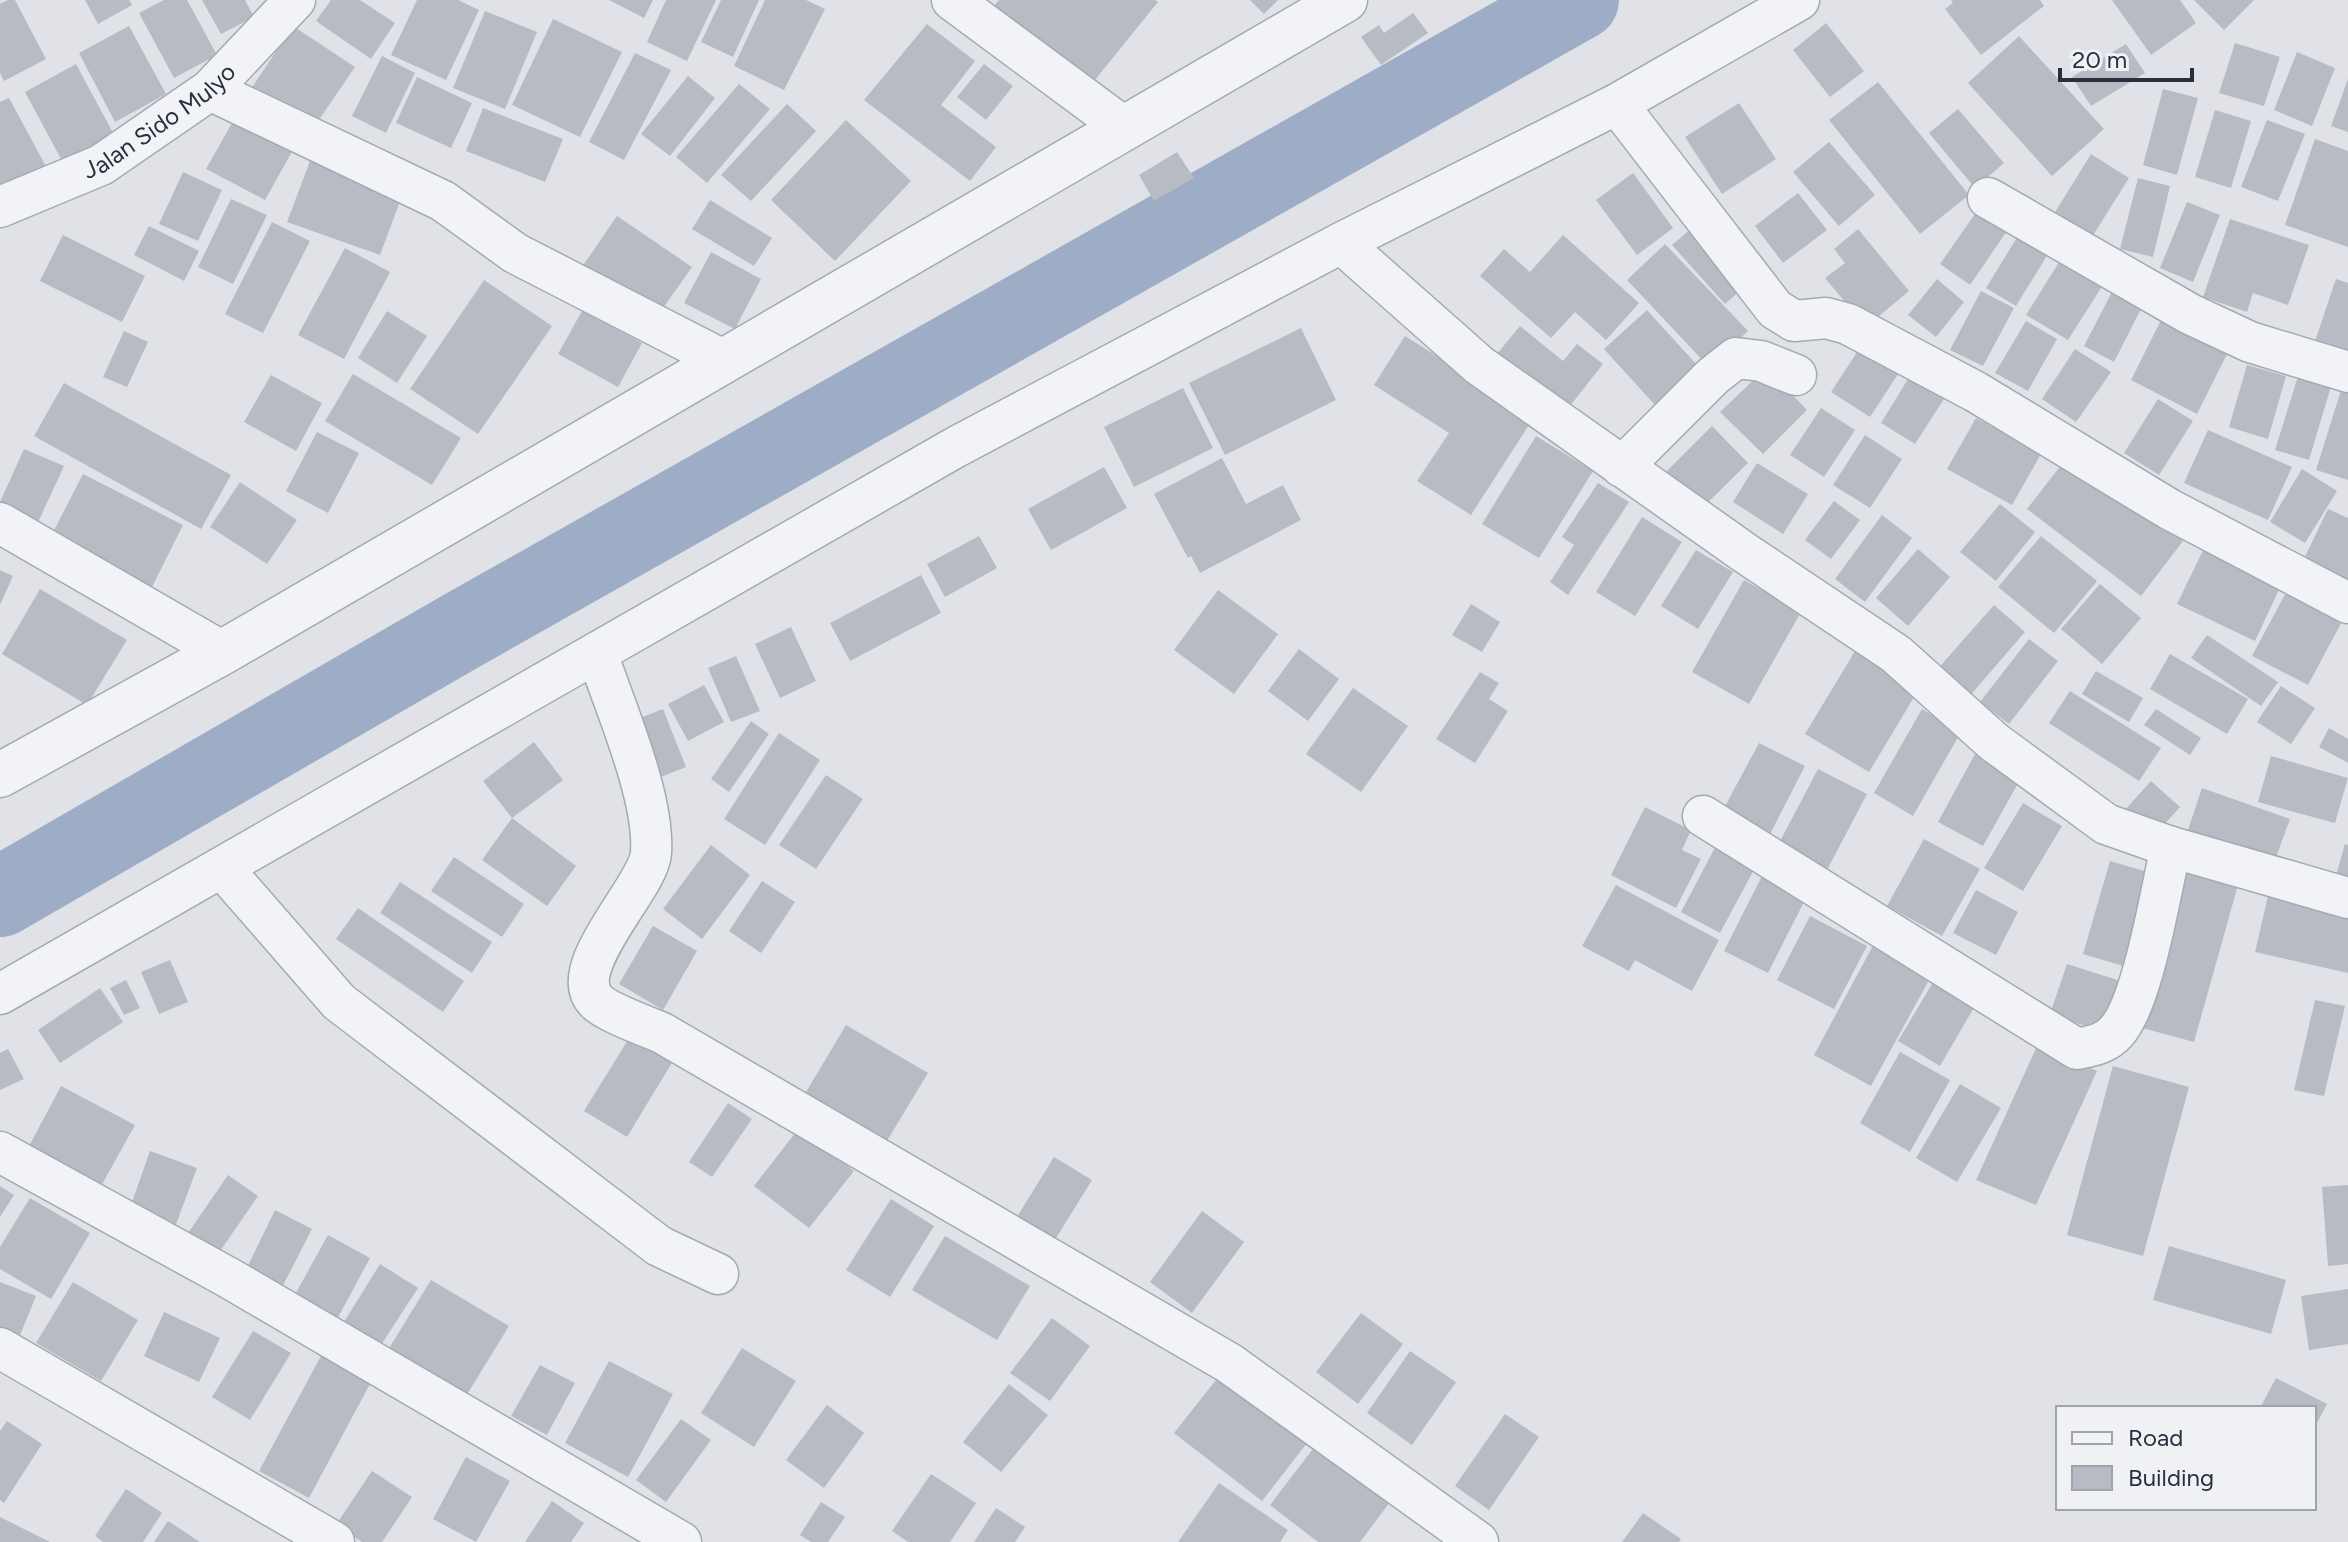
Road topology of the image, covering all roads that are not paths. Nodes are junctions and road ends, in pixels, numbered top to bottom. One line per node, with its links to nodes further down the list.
1 (295, 0): 5 (street, Jalan Sido Mulyo)
2 (952, 0): 7 (street)
3 (1345, 0): 7 (street)
4 (1799, 0): 6 (street)
5 (210, 90): 9 (street, Jalan Sido Mulyo); 11 (street)
6 (1617, 104): 10 (street); 16 (street)
7 (1125, 128): 11 (street)
8 (1988, 198): 12 (street)
9 (0, 207)
10 (1341, 243): 14 (street); 18 (street)
11 (723, 360): 17 (street)
12 (2348, 372)
13 (1796, 375): 14 (street)
14 (1622, 467): 21 (street)
15 (0, 523): 17 (street)
16 (2348, 603)
17 (223, 652): 19 (street)
18 (597, 653): 22 (street); 30 (street)
19 (0, 775)
20 (1703, 816): 21 (street)
21 (2171, 847): 23 (street)
22 (223, 869): 24 (street); 26 (street)
23 (2348, 898)
24 (0, 994)
25 (0, 1152): 29 (street)
26 (718, 1274)
27 (0, 1348): 28 (street)
28 (334, 1542)
29 (681, 1542)
30 (1478, 1542)

